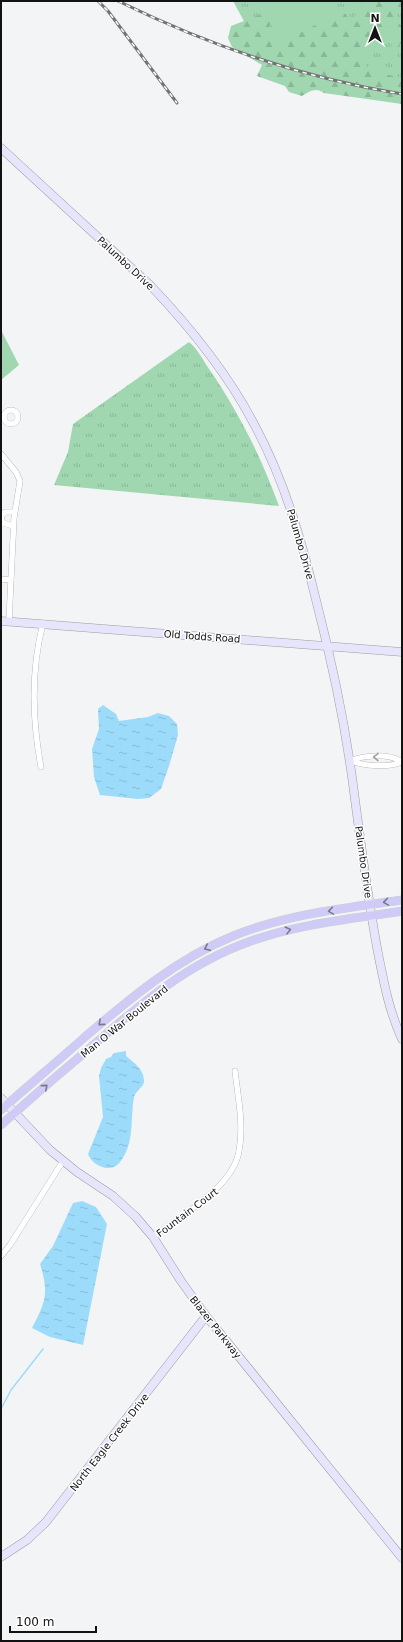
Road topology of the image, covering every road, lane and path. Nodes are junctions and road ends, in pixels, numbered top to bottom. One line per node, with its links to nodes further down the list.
1 (1, 148): 9 (street, Palumbo Drive)
2 (1, 454): 3 (street)
3 (14, 512): 4 (street); 4 (street)
4 (13, 526): 6 (street)
5 (1, 579): 6 (street)
6 (11, 580): 7 (street)
7 (5, 621): 8 (street, Old Todds Road)
8 (43, 623): 9 (street, Old Todds Road); 13 (street)
9 (328, 645): 10 (street, Old Todds Road); 11 (street, Palumbo Drive)
10 (402, 652)
11 (350, 761): 12 (street); 15 (street, Palumbo Drive)
12 (402, 762)
13 (40, 766)
14 (402, 900): 15 (main road, Man O War Boulevard, one-way to 15)
15 (370, 905): 17 (street, Palumbo Drive); 21 (main road, Man O War Boulevard, one-way to 21)
16 (402, 911): 17 (main road, Man O War Boulevard)
17 (372, 916): 18 (street, Palumbo Drive); 22 (main road, Man O War Boulevard, one-way to 17)
18 (399, 1024): 19 (street, Palumbo Drive)
19 (402, 1039)
20 (235, 1072): 25 (street, Fountain Court)
21 (3, 1104): 22 (street, Blazer Parkway)
22 (15, 1113): 23 (main road, Man O War Boulevard); 24 (street, Blazer Parkway)
23 (1, 1125)
24 (63, 1161): 25 (street, Blazer Parkway); 26 (street)
25 (153, 1238): 27 (street, Blazer Parkway)
26 (1, 1256)
27 (206, 1316): 28 (street, North Eagle Creek Drive); 29 (street, Blazer Parkway)
28 (1, 1557)
29 (402, 1558)

